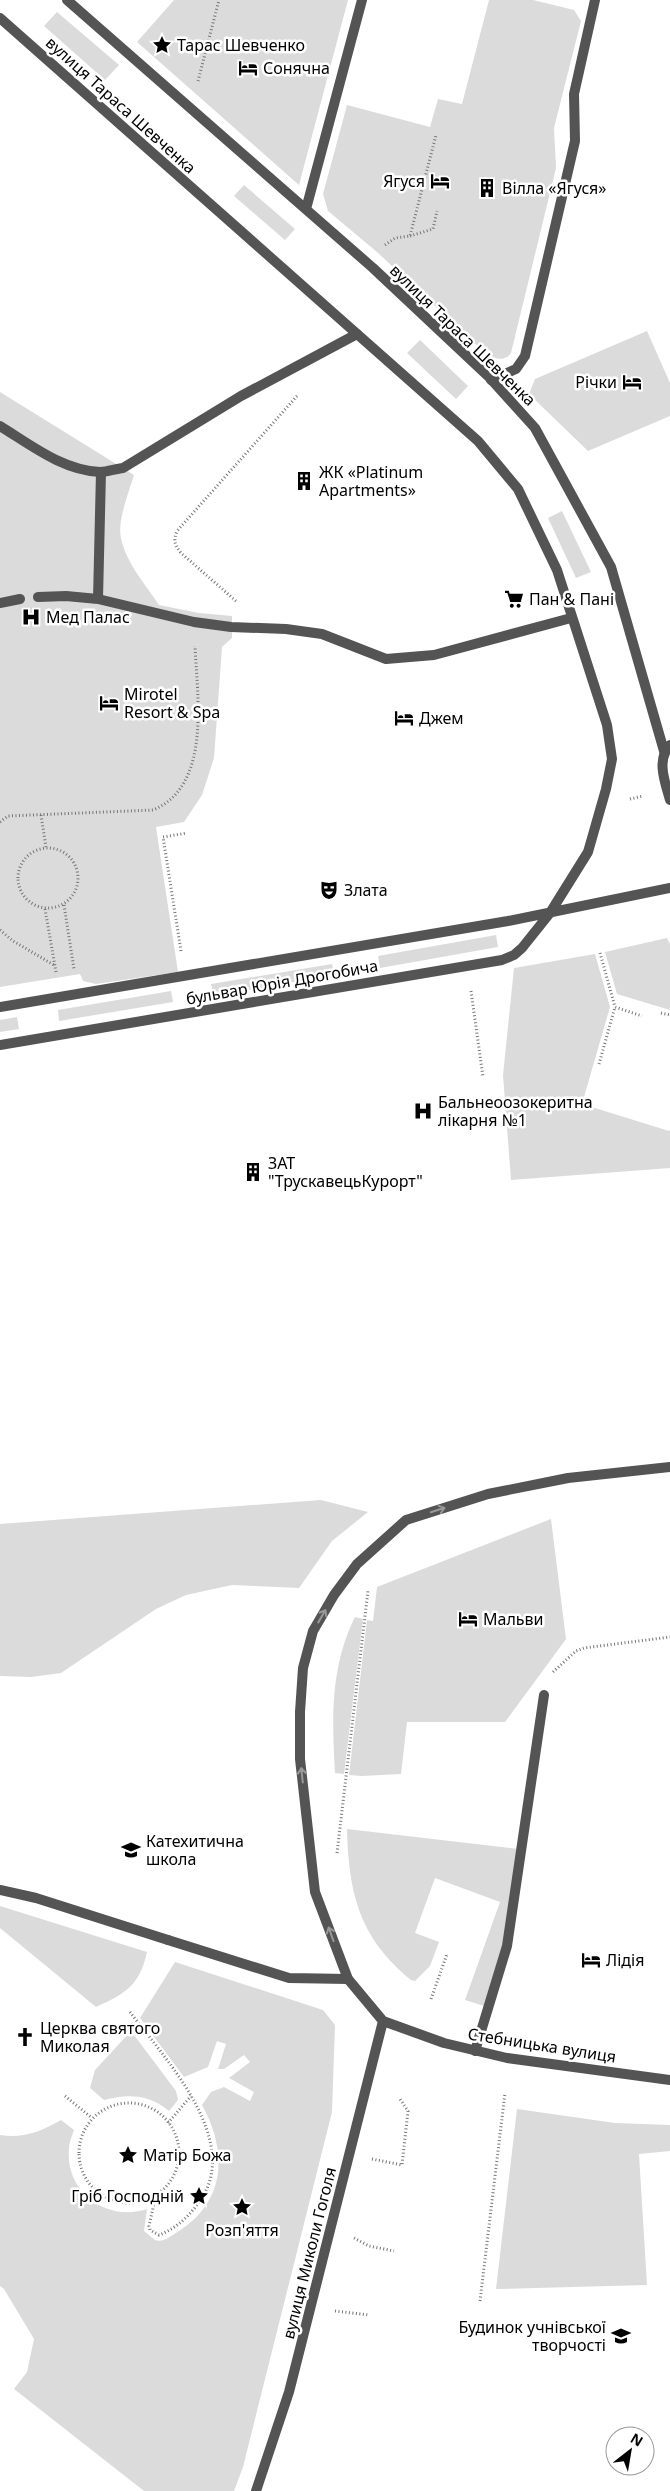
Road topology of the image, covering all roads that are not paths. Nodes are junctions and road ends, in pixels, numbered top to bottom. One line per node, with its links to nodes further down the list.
1 (67, 0): 5 (street, вулиця Тараса Шевченка)
2 (362, 0): 5 (street)
3 (594, 0): 7 (street)
4 (0, 18): 6 (street, вулиця Тараса Шевченка)
5 (306, 209): 7 (street, вулиця Тараса Шевченка)
6 (357, 334): 9 (street); 14 (street, вулиця Тараса Шевченка)
7 (491, 380): 15 (street, вулиця Тараса Шевченка)
8 (0, 426): 9 (street)
9 (101, 472): 12 (street)
10 (38, 597): 12 (street)
11 (20, 599): 13 (street)
12 (98, 599): 14 (street)
13 (0, 603)
14 (571, 618): 18 (street, вулиця Тараса Шевченка)
15 (667, 748): 16 (street, вулиця Тараса Шевченка)
16 (670, 800)
17 (670, 888): 18 (street, бульвар Юрія Дрогобича)
18 (550, 913): 19 (street, бульвар Юрія Дрогобича); 20 (street, бульвар Юрія Дрогобича)
19 (0, 1007)
20 (0, 1044)
21 (670, 1467): 24 (street, one-way to 21)
22 (544, 1695): 26 (street)
23 (0, 1890): 24 (street)
24 (348, 1979): 25 (street)
25 (383, 2021): 26 (street, Стебницька вулиця); 28 (street, вулиця Миколи Гоголя)
26 (475, 2051): 27 (street, Стебницька вулиця)
27 (670, 2080)
28 (256, 2491)

